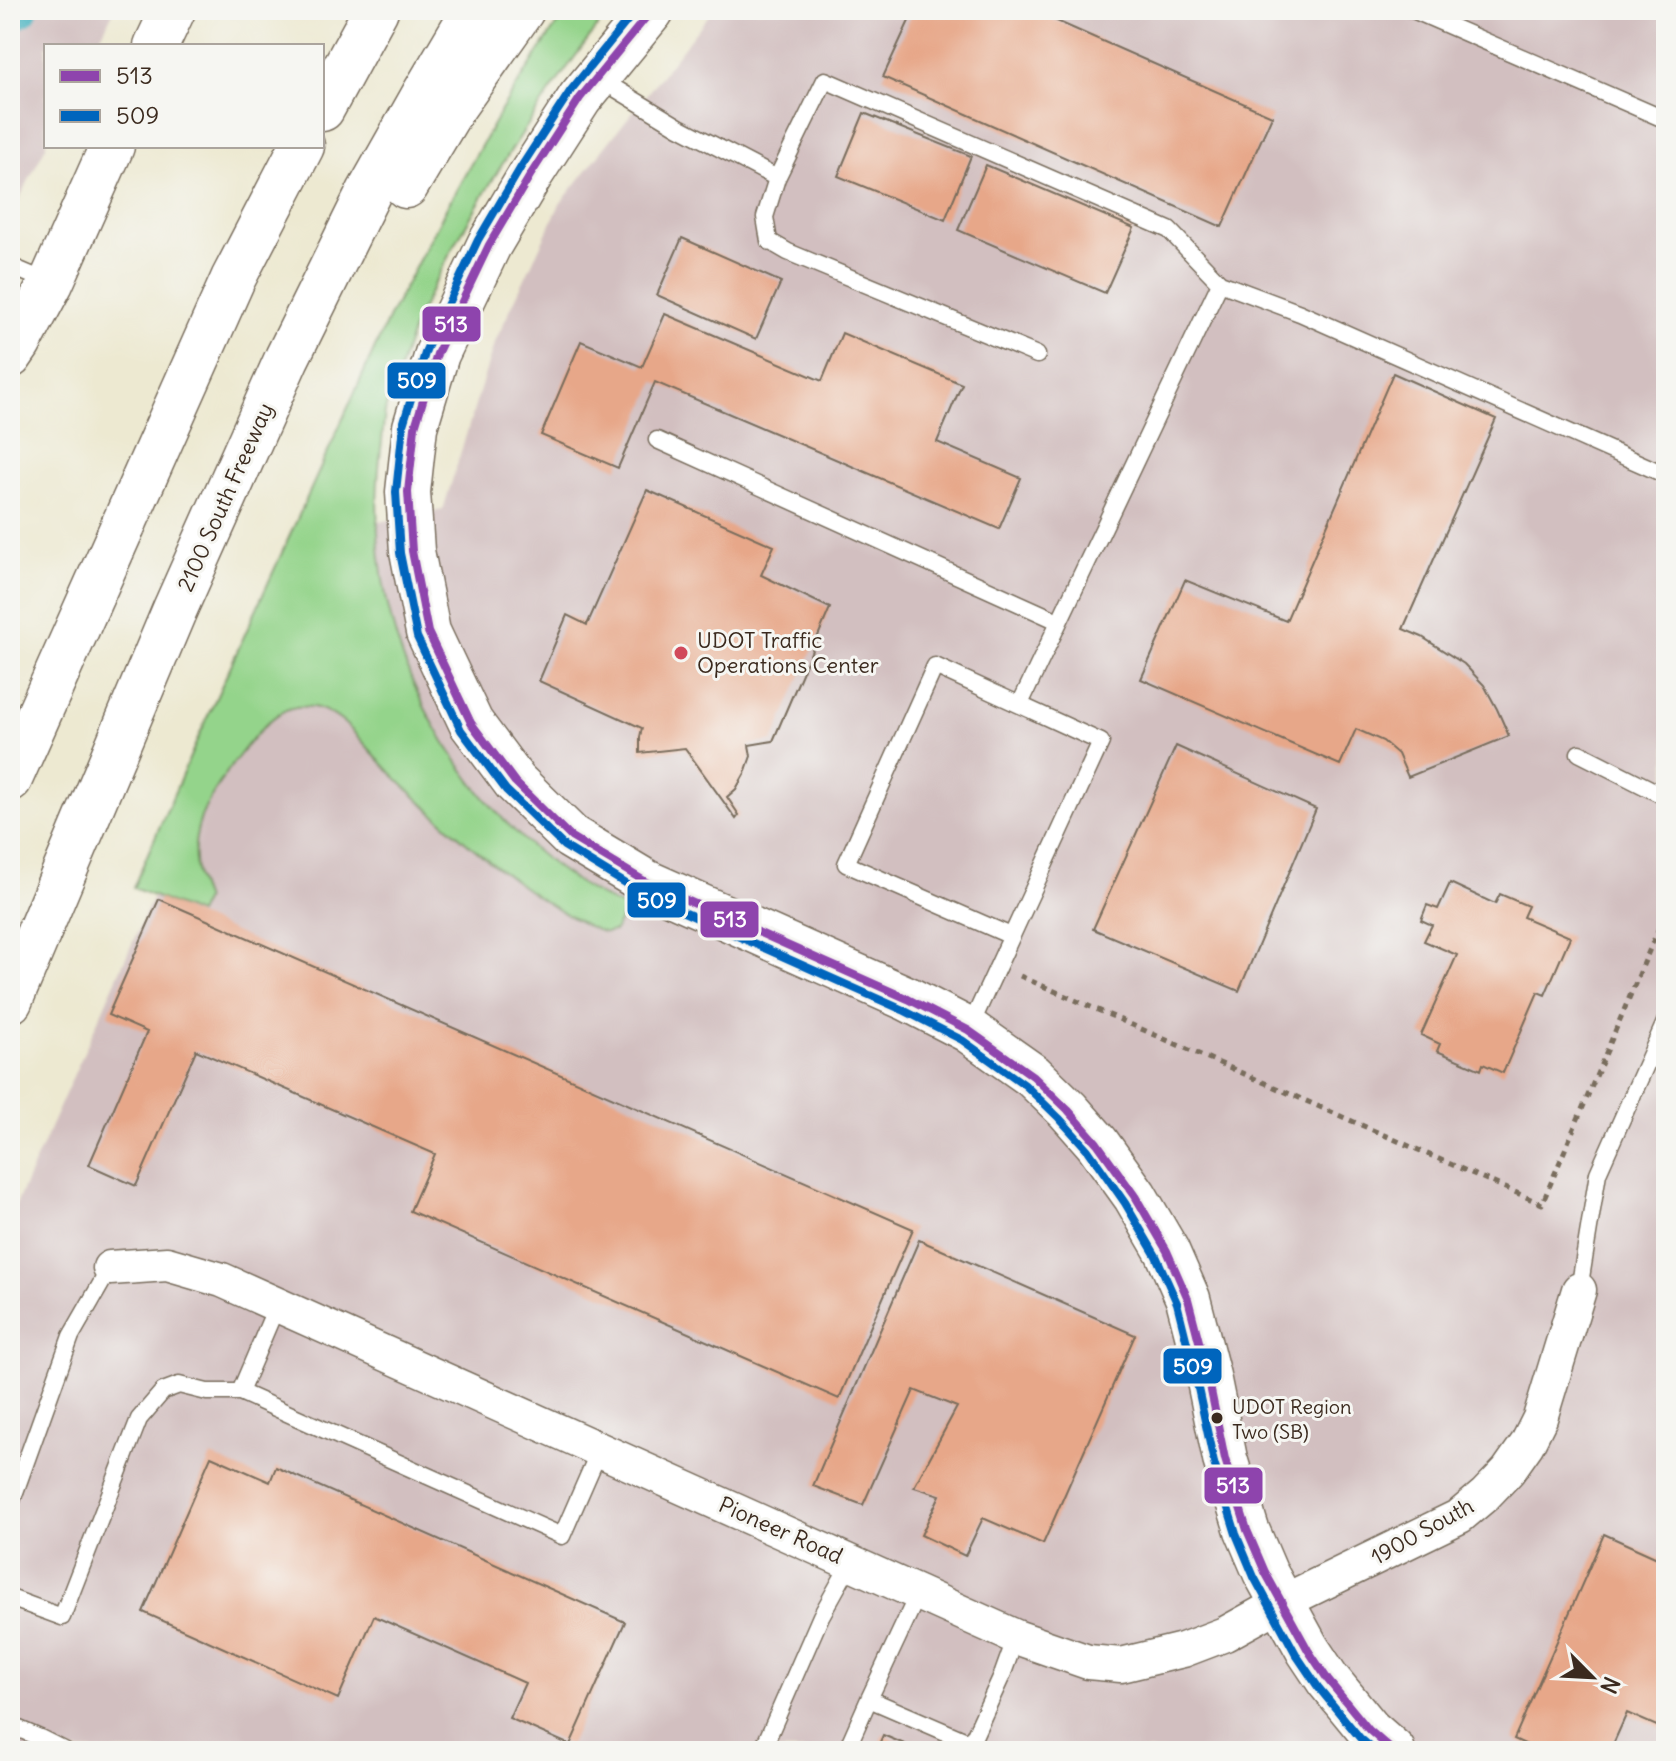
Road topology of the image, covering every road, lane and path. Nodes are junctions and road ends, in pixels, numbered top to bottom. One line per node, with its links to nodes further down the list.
1 (173, 10): 7 (main road)
2 (376, 10): 9 (main road)
3 (474, 10): 21 (main road, 2100 South Freeway)
4 (522, 10): 21 (main road)
5 (652, 10): 8 (main road)
6 (1413, 10): 10 (lane)
7 (157, 44)
8 (597, 77): 13 (lane); 32 (main road)
9 (324, 105)
10 (1666, 120)
11 (111, 148): 15 (main road)
12 (301, 148): 25 (main road)
13 (777, 178): 16 (lane); 17 (lane)
14 (10, 266): 15 (lane)
15 (51, 283): 18 (main road)
16 (1220, 283): 20 (lane); 22 (lane)
17 (1037, 355)
18 (10, 356)
19 (657, 440): 22 (lane)
20 (1666, 475)
21 (175, 609): 30 (main road, 2100 South Freeway)
22 (1058, 621): 23 (lane)
23 (1020, 704): 28 (lane); 28 (lane)
24 (1579, 753): 26 (lane)
25 (10, 779)
26 (1666, 797)
27 (1660, 925): 29 (path)
28 (1011, 936): 32 (lane)
29 (1020, 976)
30 (10, 1001)
31 (1666, 1020): 34 (lane)
32 (968, 1030): 42 (main road)
33 (110, 1268): 35 (street, Pioneer Road); 38 (lane)
34 (1579, 1290): 42 (street, 1900 South)
35 (277, 1305): 36 (lane); 37 (street, Pioneer Road)
36 (240, 1392): 37 (lane); 41 (lane)
37 (600, 1449): 39 (street, Pioneer Road)
38 (10, 1506)
39 (851, 1562): 40 (street, Pioneer Road); 48 (lane)
40 (919, 1592): 43 (street, Pioneer Road); 44 (lane)
41 (10, 1598)
42 (1281, 1603): 43 (street, Pioneer Road); 50 (main road)
43 (1016, 1637): 44 (lane)
44 (869, 1699): 49 (lane)
45 (10, 1725): 46 (lane)
46 (37, 1744): 47 (lane)
47 (66, 1751)
48 (762, 1751)
49 (846, 1751)
50 (1393, 1751)

